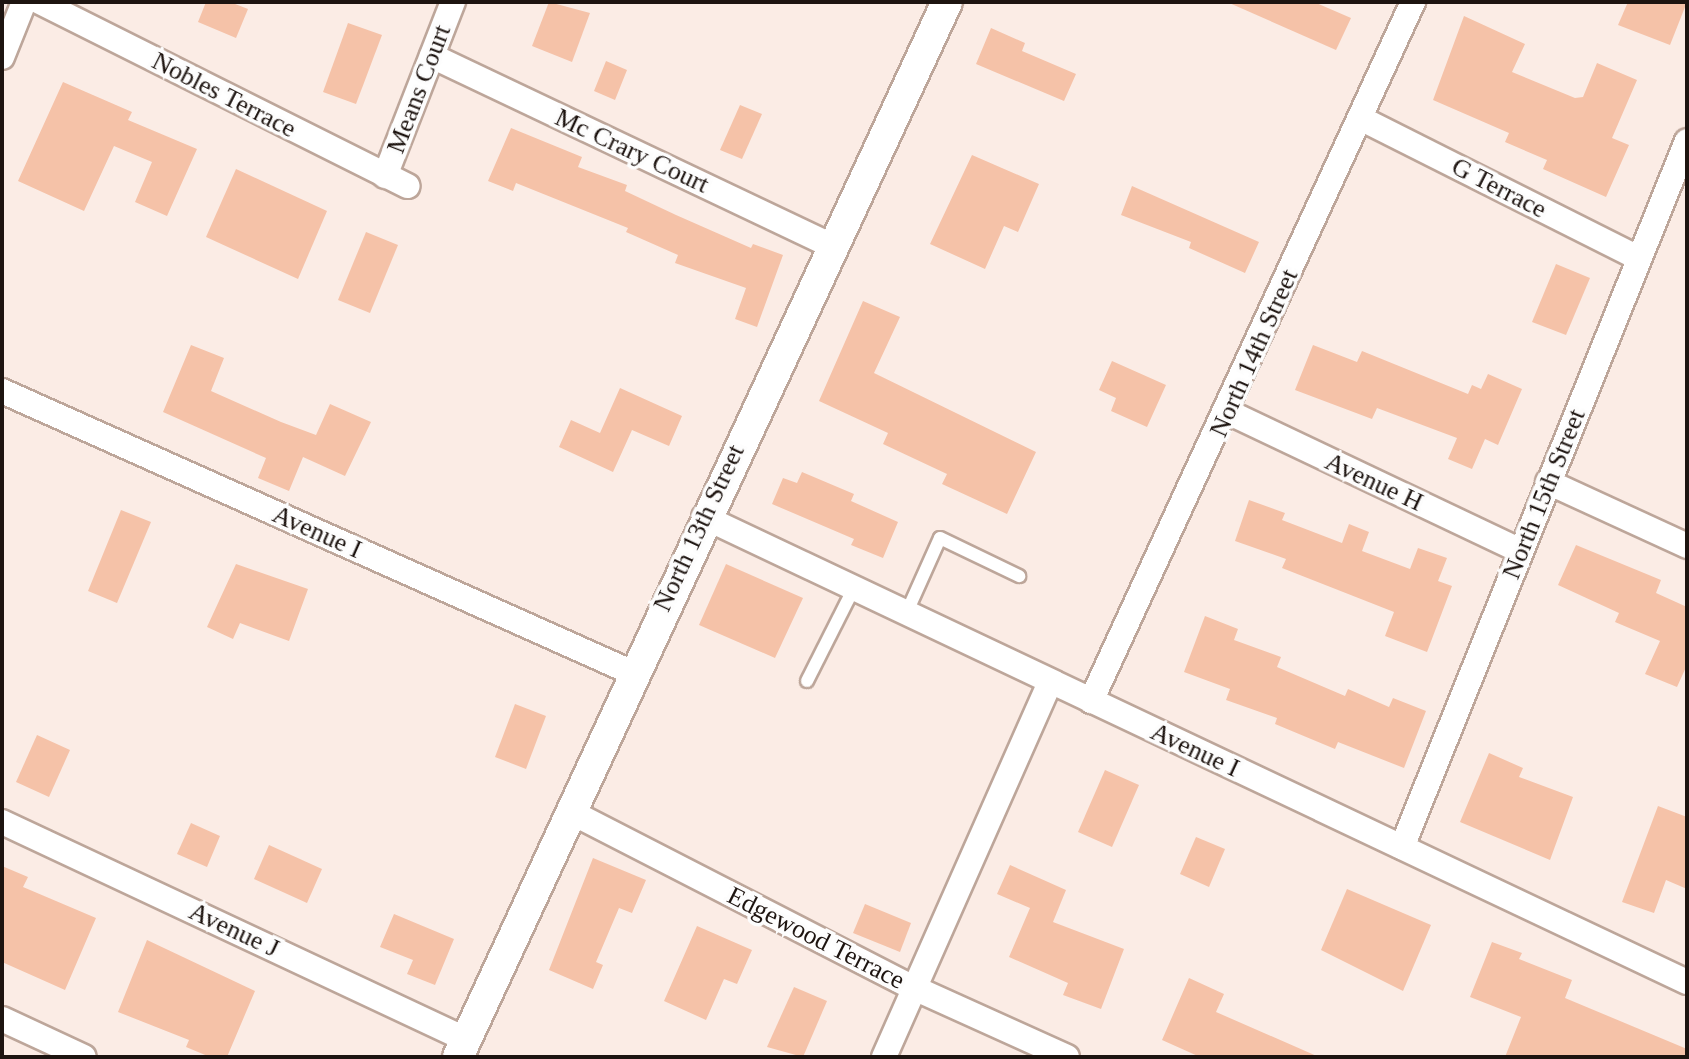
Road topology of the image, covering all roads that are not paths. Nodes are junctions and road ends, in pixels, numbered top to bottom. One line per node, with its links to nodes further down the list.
1 (24, 2): 7 (street)
2 (40, 2): 10 (street, Nobles Terrace)
3 (453, 2): 6 (street, Means Court)
4 (947, 2): 12 (street, North 13th Street)
5 (1413, 2): 8 (street, North 14th Street)
6 (432, 56): 10 (street, Means Court); 12 (street, Mc Crary Court)
7 (2, 57)
8 (1360, 118): 13 (street, G Terrace); 15 (street, North 14th Street)
9 (1687, 141): 13 (street, North 15th Street)
10 (385, 176): 11 (street, Nobles Terrace)
11 (408, 186)
12 (833, 246): 17 (street, North 13th Street)
13 (1638, 258): 16 (street, North 15th Street)
14 (2, 391): 23 (street, Avenue I)
15 (1228, 412): 19 (street, Avenue H); 26 (street, North 14th Street)
16 (1548, 482): 18 (street); 19 (street, North 15th Street)
17 (704, 517): 21 (street, Avenue I); 23 (street, North 13th Street)
18 (1687, 546)
19 (1521, 551): 29 (street, North 15th Street)
20 (1019, 576): 22 (lane)
21 (854, 588): 22 (street, Avenue I); 24 (lane)
22 (906, 614): 25 (street, Avenue I)
23 (633, 673): 27 (street, North 13th Street)
24 (807, 681)
25 (1050, 682): 26 (street, Avenue I); 31 (street)
26 (1091, 701): 29 (street, Avenue I)
27 (569, 811): 31 (street, Edgewood Terrace); 33 (street, North 13th Street)
28 (2, 822): 33 (street, Avenue J)
29 (1402, 847): 30 (street, Avenue I)
30 (1687, 982)
31 (912, 987): 35 (street); 36 (street, Edgewood Terrace)
32 (2, 1019): 34 (street)
33 (461, 1048)
34 (84, 1057)
35 (884, 1057)
36 (1067, 1057)

